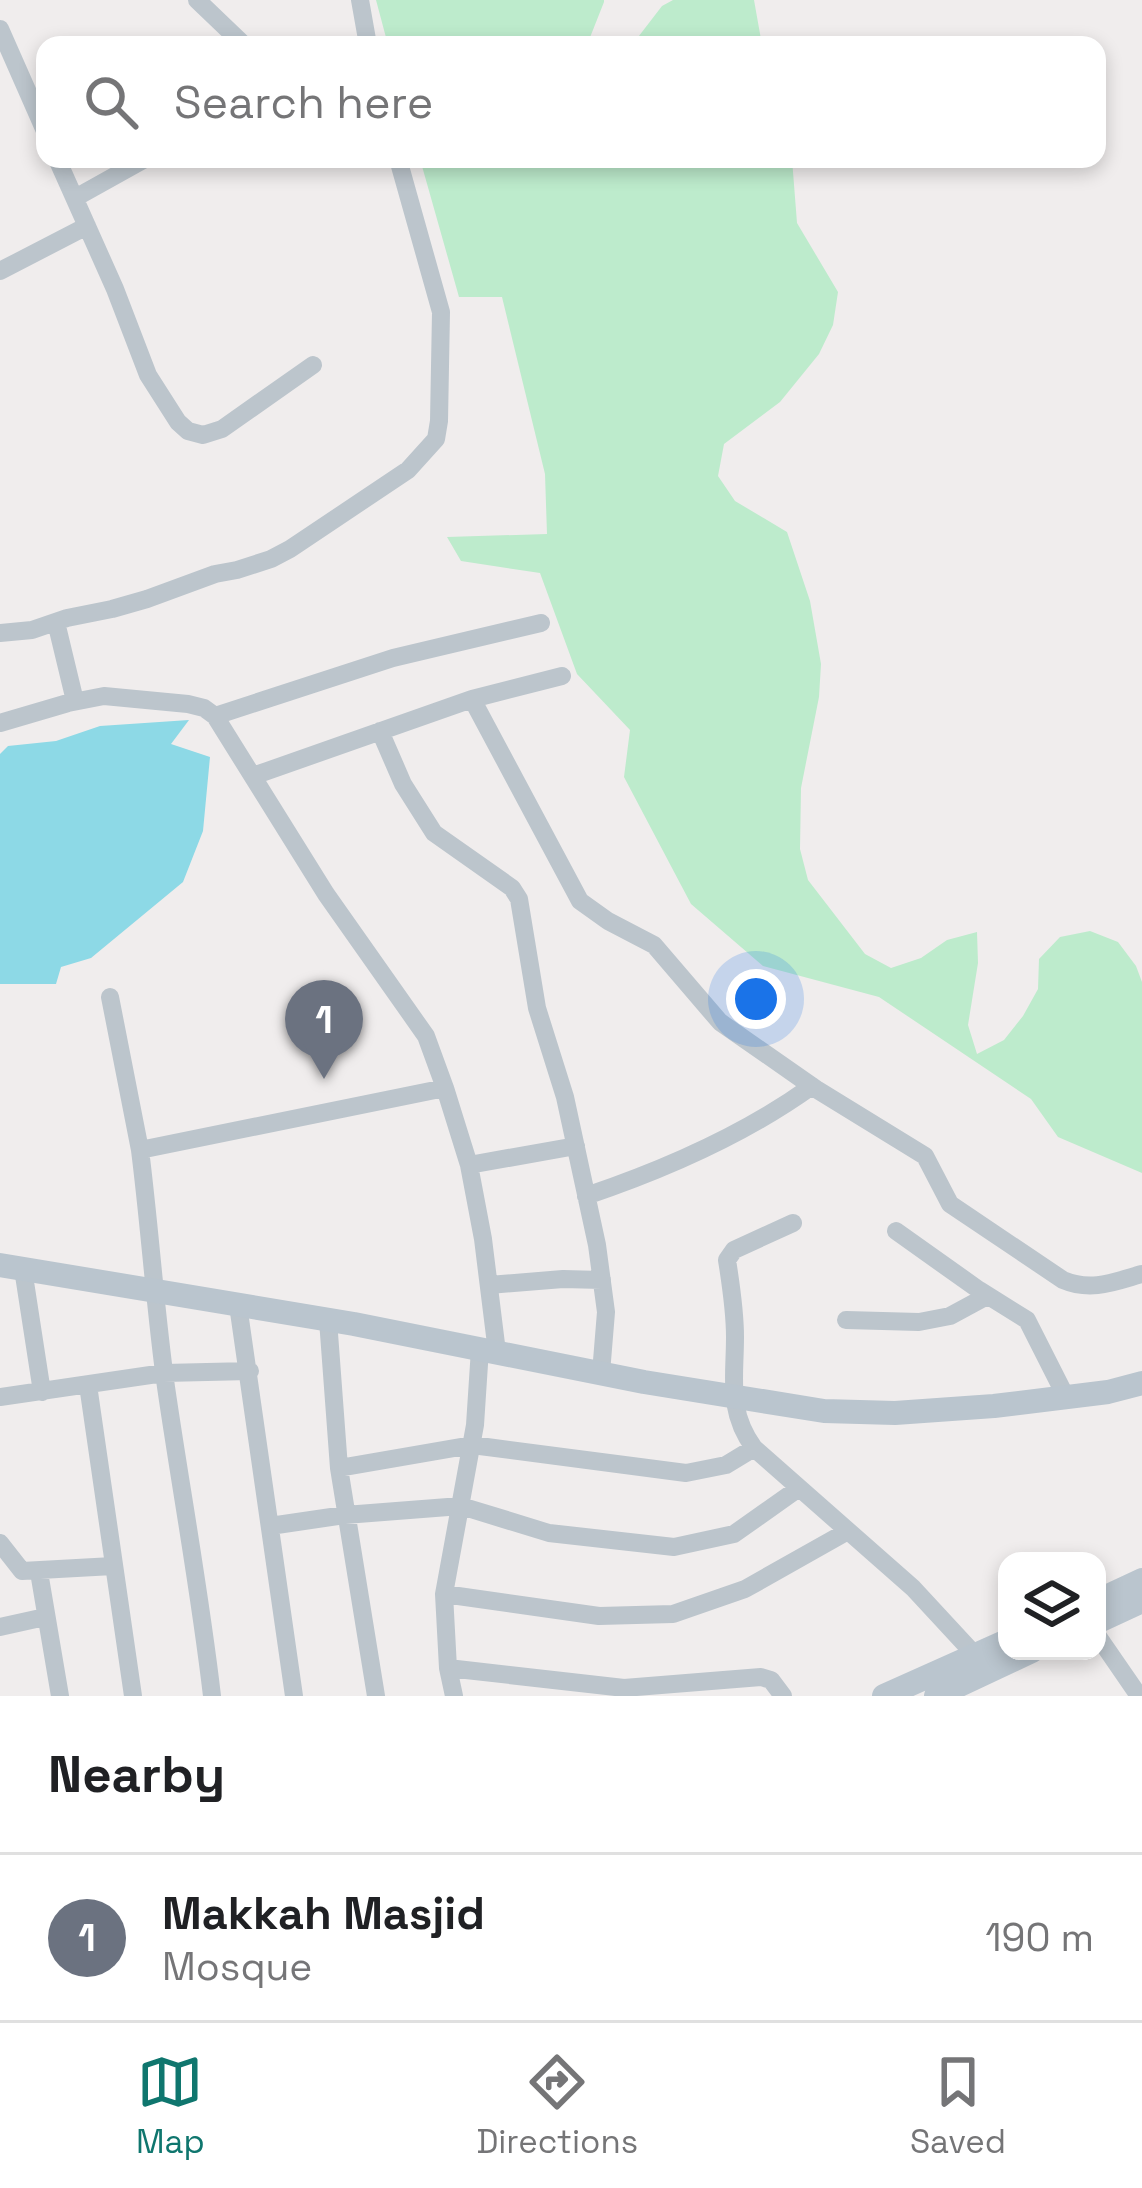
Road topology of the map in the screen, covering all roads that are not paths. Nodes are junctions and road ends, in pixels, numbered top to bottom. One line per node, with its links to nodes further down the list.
1 (197, 0): 4 (street)
2 (360, 0): 5 (street)
3 (0, 29): 6 (street)
4 (235, 36)
5 (366, 36)
6 (36, 111)
7 (61, 168): 10 (street)
8 (129, 168): 10 (street)
9 (400, 168): 14 (street)
10 (75, 198): 11 (street)
11 (87, 226): 12 (street); 13 (street)
12 (0, 271)
13 (313, 365)
14 (56, 622): 16 (street); 19 (street)
15 (541, 623): 20 (street)
16 (0, 634)
17 (562, 676): 18 (street)
18 (472, 699): 22 (street); 25 (street)
19 (75, 701): 20 (street); 21 (street)
20 (215, 716): 23 (street)
21 (0, 723)
22 (380, 731): 23 (street); 27 (street)
23 (253, 776): 26 (street)
24 (110, 997): 28 (street)
25 (812, 1086): 30 (street); 34 (street)
26 (446, 1088): 28 (street); 29 (street)
27 (576, 1146): 29 (street); 30 (street)
28 (140, 1150): 37 (street)
29 (469, 1165): 36 (street)
30 (586, 1196): 35 (street)
31 (794, 1223): 50 (street)
32 (896, 1231): 38 (street)
33 (11, 1267): 37 (street); 48 (street)
34 (1142, 1274)
35 (602, 1280): 36 (street); 45 (street)
36 (489, 1285): 42 (street)
37 (154, 1290): 39 (street); 44 (street)
38 (987, 1296): 41 (street); 51 (street)
39 (238, 1305): 40 (street); 43 (street)
40 (328, 1320): 42 (street); 54 (street)
41 (847, 1321)
42 (489, 1351): 45 (street); 52 (street)
43 (250, 1371): 44 (street); 58 (street)
44 (164, 1373): 47 (street); 78 (street)
45 (601, 1373): 50 (street)
46 (1142, 1383): 51 (street)
47 (88, 1385): 48 (street); 61 (street)
48 (42, 1392): 49 (street)
49 (0, 1397)
50 (733, 1397): 51 (street); 53 (street)
51 (1066, 1397)
52 (472, 1445): 53 (street); 54 (street); 56 (street)
53 (754, 1448): 55 (street)
54 (339, 1468): 57 (street)
55 (800, 1488): 56 (street); 59 (street)
56 (461, 1506): 57 (street); 64 (street)
57 (345, 1515): 58 (street); 80 (street)
58 (270, 1526): 75 (street)
59 (848, 1531): 64 (street); 72 (street)
60 (0, 1543): 62 (street)
61 (113, 1566): 62 (street); 77 (street)
62 (39, 1572): 67 (street)
63 (1142, 1580): 65 (street)
64 (444, 1594): 74 (street)
65 (1106, 1597)
66 (1142, 1601): 68 (street)
67 (45, 1617): 69 (street); 76 (street)
68 (1106, 1618)
69 (0, 1627)
70 (998, 1645): 72 (street)
71 (1106, 1648): 85 (street)
72 (975, 1655): 83 (street)
73 (1013, 1660): 84 (street)
74 (448, 1668): 81 (street); 82 (street)
75 (294, 1695): 79 (street)
76 (60, 1696)
77 (133, 1696)
78 (212, 1696)
79 (283, 1696)
80 (376, 1696)
81 (454, 1696)
82 (783, 1696)
83 (884, 1696)
84 (935, 1696)
85 (1139, 1696)

